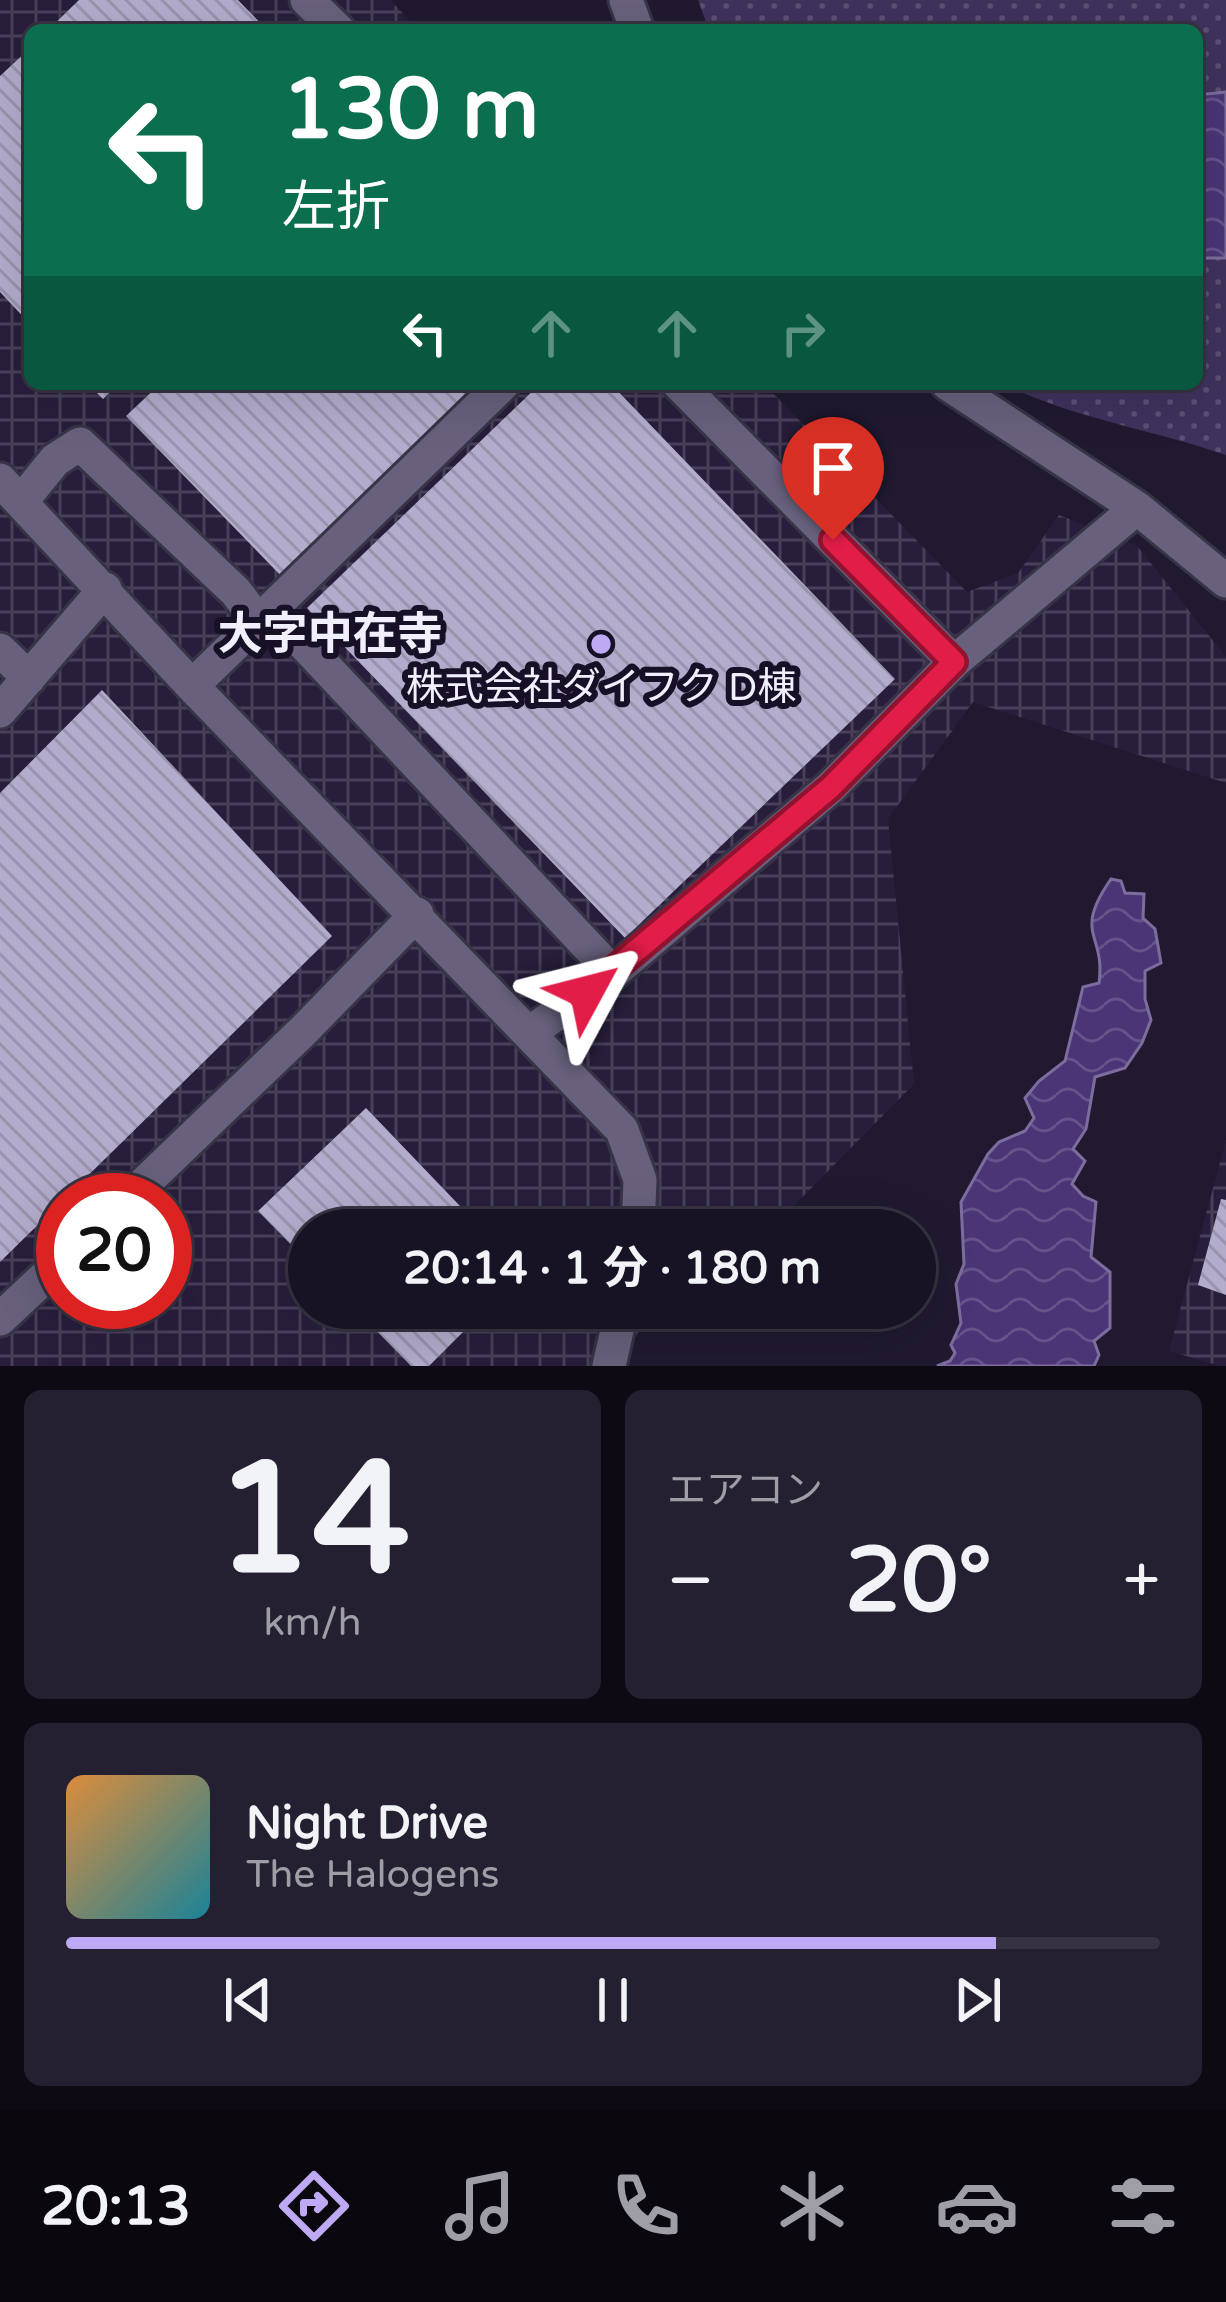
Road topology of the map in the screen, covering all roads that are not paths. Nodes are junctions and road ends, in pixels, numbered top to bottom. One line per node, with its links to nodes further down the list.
1 (308, 0): 2 (lane)
2 (332, 24)
3 (497, 390): 10 (lane)
4 (685, 390): 12 (lane)
5 (957, 390): 7 (lane)
6 (10, 491): 9 (lane); 10 (lane)
7 (1137, 508): 8 (lane); 12 (lane)
8 (1226, 581)
9 (105, 589): 13 (lane); 14 (lane)
10 (264, 615): 14 (lane); 17 (lane)
11 (0, 650): 13 (lane)
12 (954, 662): 17 (lane)
13 (29, 678): 15 (lane)
14 (192, 686): 16 (lane)
15 (0, 711)
16 (417, 914): 18 (lane); 19 (lane)
17 (613, 973): 18 (lane)
18 (531, 1032): 20 (lane)
19 (156, 1173)
20 (639, 1209)
21 (36, 1285): 22 (lane)
22 (0, 1319)
23 (617, 1329): 24 (lane)
24 (609, 1366)

